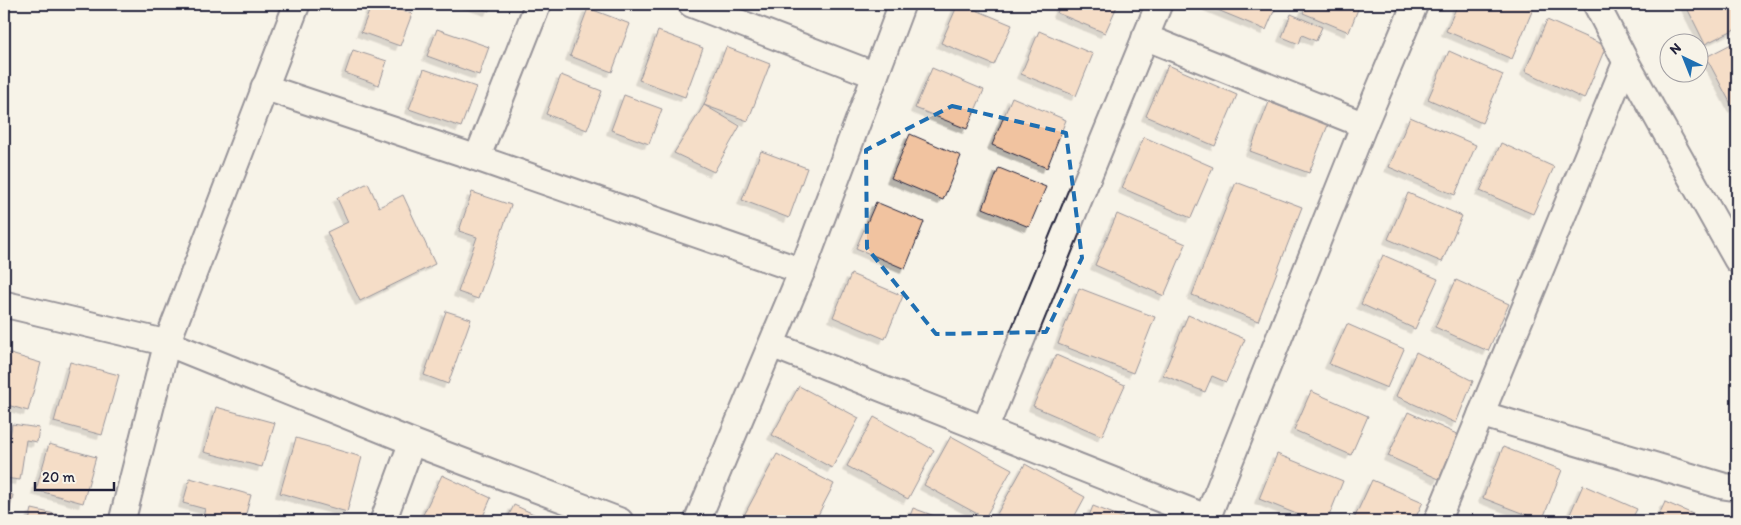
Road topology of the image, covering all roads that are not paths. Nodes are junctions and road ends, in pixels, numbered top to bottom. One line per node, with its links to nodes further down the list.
1 (297, 4): 11 (street)
2 (538, 4): 13 (street)
3 (691, 4): 10 (street)
4 (902, 4): 10 (street)
5 (1159, 4): 8 (street)
6 (1415, 4): 12 (street)
7 (1596, 4): 9 (street)
8 (1145, 37): 12 (street); 20 (street)
9 (1626, 62): 14 (street); 19 (street)
10 (875, 75): 15 (street)
11 (264, 88): 13 (street); 17 (street)
12 (1364, 124): 23 (street)
13 (477, 158): 15 (street)
14 (1737, 260)
15 (802, 271): 18 (street)
16 (4, 304): 17 (street)
17 (167, 343): 21 (street); 24 (street)
18 (772, 345): 20 (street); 27 (street)
19 (1481, 414): 22 (street); 28 (street)
20 (985, 429): 23 (street)
21 (412, 442): 25 (street); 26 (street)
22 (1737, 488)
23 (1207, 519)
24 (122, 521)
25 (383, 521)
26 (620, 521)
27 (697, 521)
28 (1437, 521)

